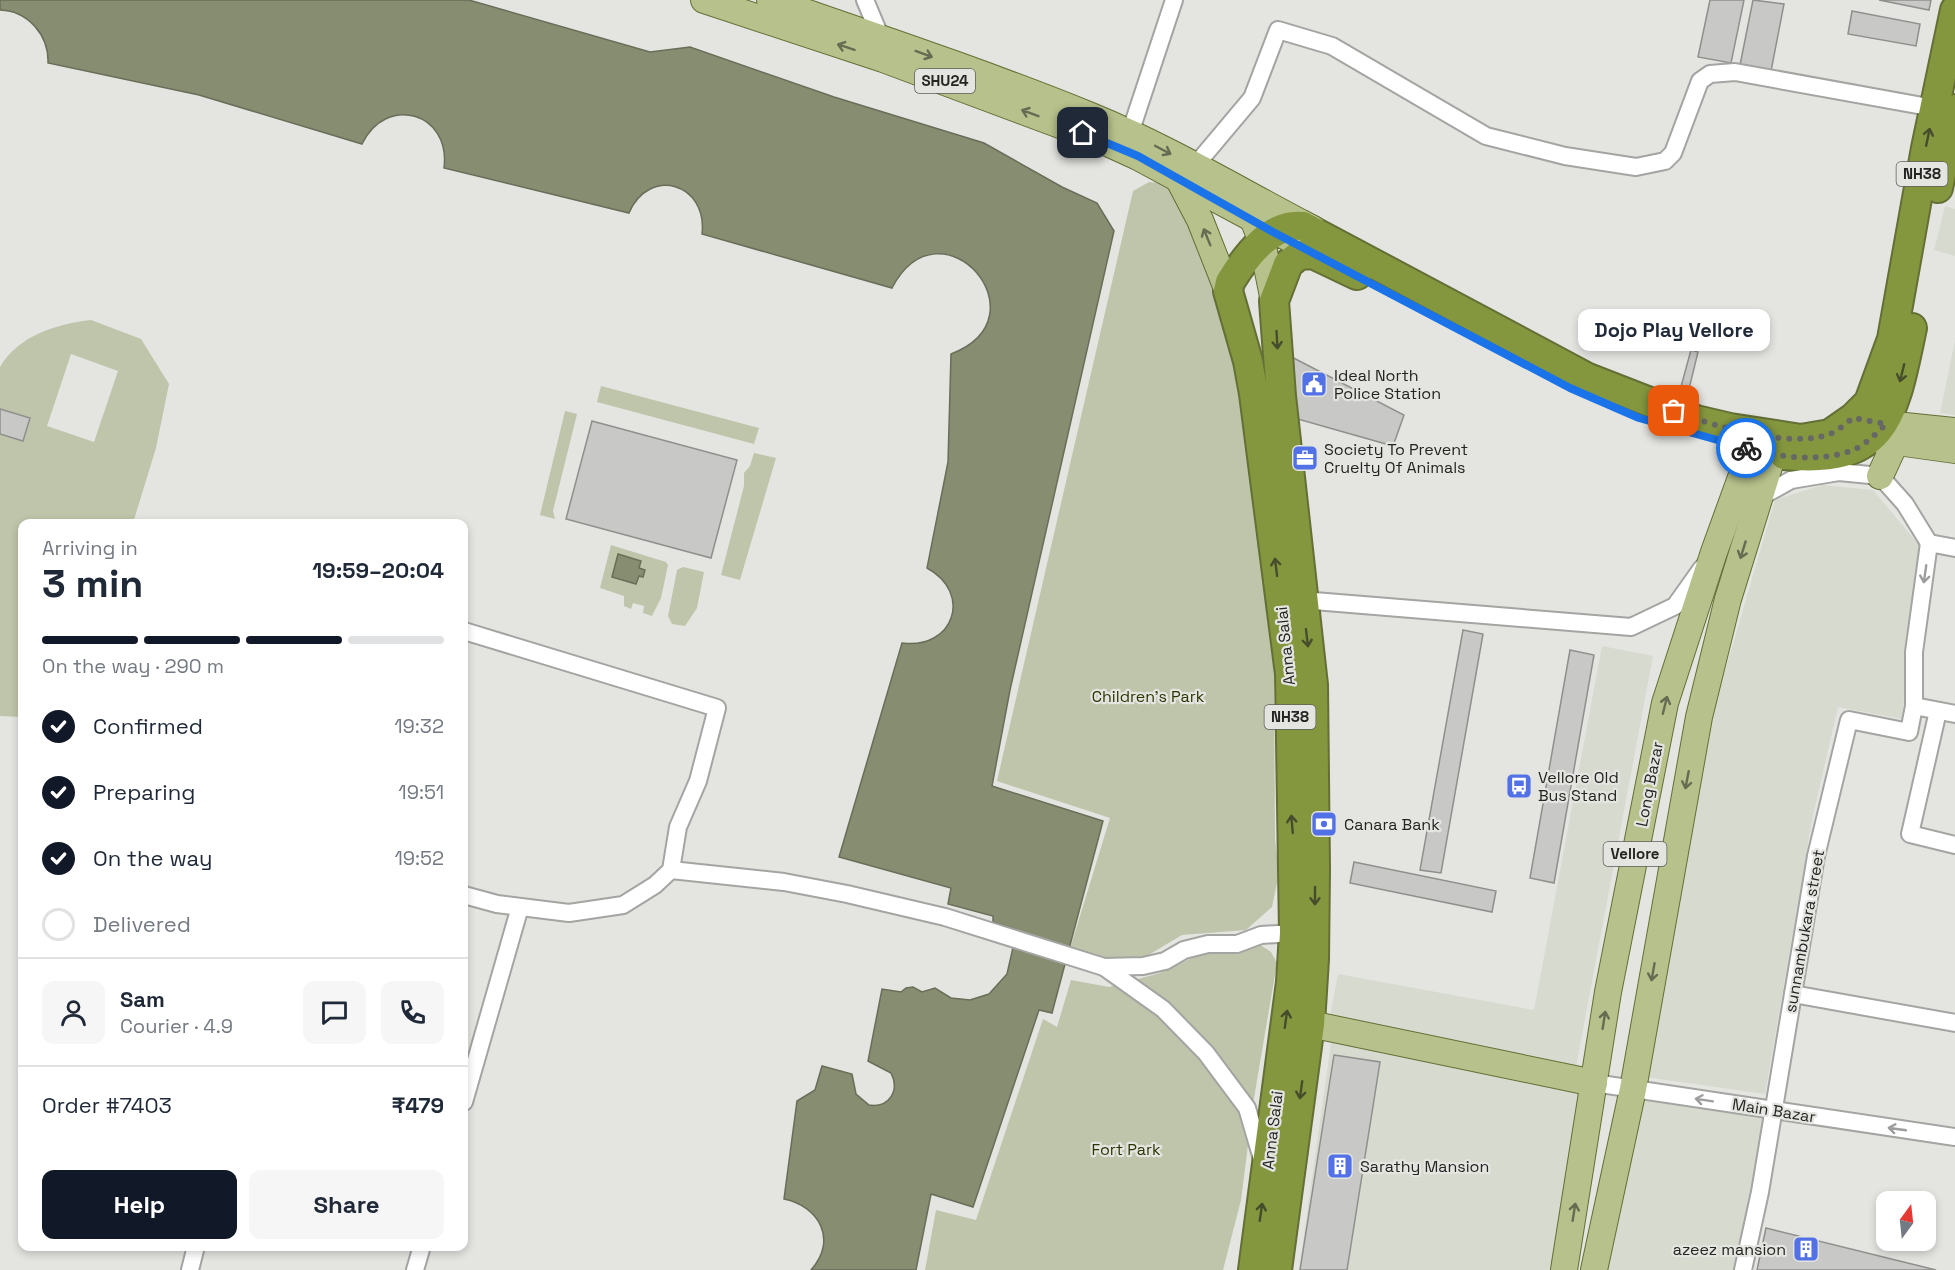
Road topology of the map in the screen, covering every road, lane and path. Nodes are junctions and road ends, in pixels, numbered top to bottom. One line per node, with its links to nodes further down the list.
1 (704, 0): 9 (main road, SHU24, one-way to 1)
2 (770, 0): 6 (main road, SHU24)
3 (865, 0): 6 (street)
4 (1174, 0): 8 (street)
5 (1955, 10): 7 (highway, NH38)
6 (881, 38): 8 (main road, SHU24, one-way to 8)
7 (1945, 109): 9 (street); 14 (highway, NH38)
8 (1130, 133): 9 (main road, SHU24, one-way to 9)
9 (1187, 173): 10 (main road); 11 (main road, SHU24); 12 (main road, one-way to 9)
10 (1263, 232): 11 (highway, NH38); 12 (highway); 13 (main road)
11 (1323, 245): 13 (highway, Anna Salai / NH38); 14 (highway, NH38); 17 (highway, NH38)
12 (1228, 291): 31 (highway, Anna Salai / NH38, one-way to 12)
13 (1274, 301): 23 (highway, Anna Salai / NH38, one-way to 23)
14 (1883, 430): 15 (main road); 16 (main road); 17 (highway, NH38); 18 (main road)
15 (1955, 431)
16 (1955, 450)
17 (1762, 452): 19 (main road); 22 (main road, Long Bazar / Vellore)
18 (1880, 476): 19 (street); 20 (street)
19 (1760, 495): 22 (street); 38 (main road, one-way to 38)
20 (1929, 543): 21 (street); 25 (street, one-way to 25)
21 (1955, 548)
22 (1714, 552): 23 (street); 36 (main road, Long Bazar / Vellore, one-way to 22)
23 (1302, 600): 35 (highway, Anna Salai / NH38, one-way to 35)
24 (468, 632): 28 (street)
25 (1914, 706): 26 (street); 33 (street, sunnambukara street)
26 (1947, 712): 27 (street)
27 (1955, 845)
28 (671, 870): 30 (street); 32 (street)
29 (468, 896): 30 (street)
30 (520, 907): 37 (street)
31 (1294, 933): 32 (street); 41 (highway, Anna Salai / NH38, one-way to 31)
32 (1104, 967): 41 (street)
33 (1793, 994): 34 (street); 39 (street, sunnambukara street)
34 (1955, 1023)
35 (1310, 1024): 36 (main road); 47 (highway, Anna Salai / NH38, one-way to 47)
36 (1594, 1083): 38 (street, Main Bazar); 48 (main road, Long Bazar / Vellore, one-way to 36)
37 (468, 1088)
38 (1633, 1089): 39 (street, Main Bazar, one-way to 38); 49 (main road)
39 (1773, 1110): 40 (street, Main Bazar, one-way to 39); 50 (street, sunnambukara street)
40 (1955, 1137)
41 (1267, 1174): 46 (highway, Anna Salai / NH38, one-way to 41)
42 (195, 1251): 44 (street)
43 (421, 1251): 45 (street)
44 (190, 1270)
45 (415, 1270)
46 (1253, 1270)
47 (1277, 1270)
48 (1564, 1270)
49 (1594, 1270)
50 (1743, 1270)

